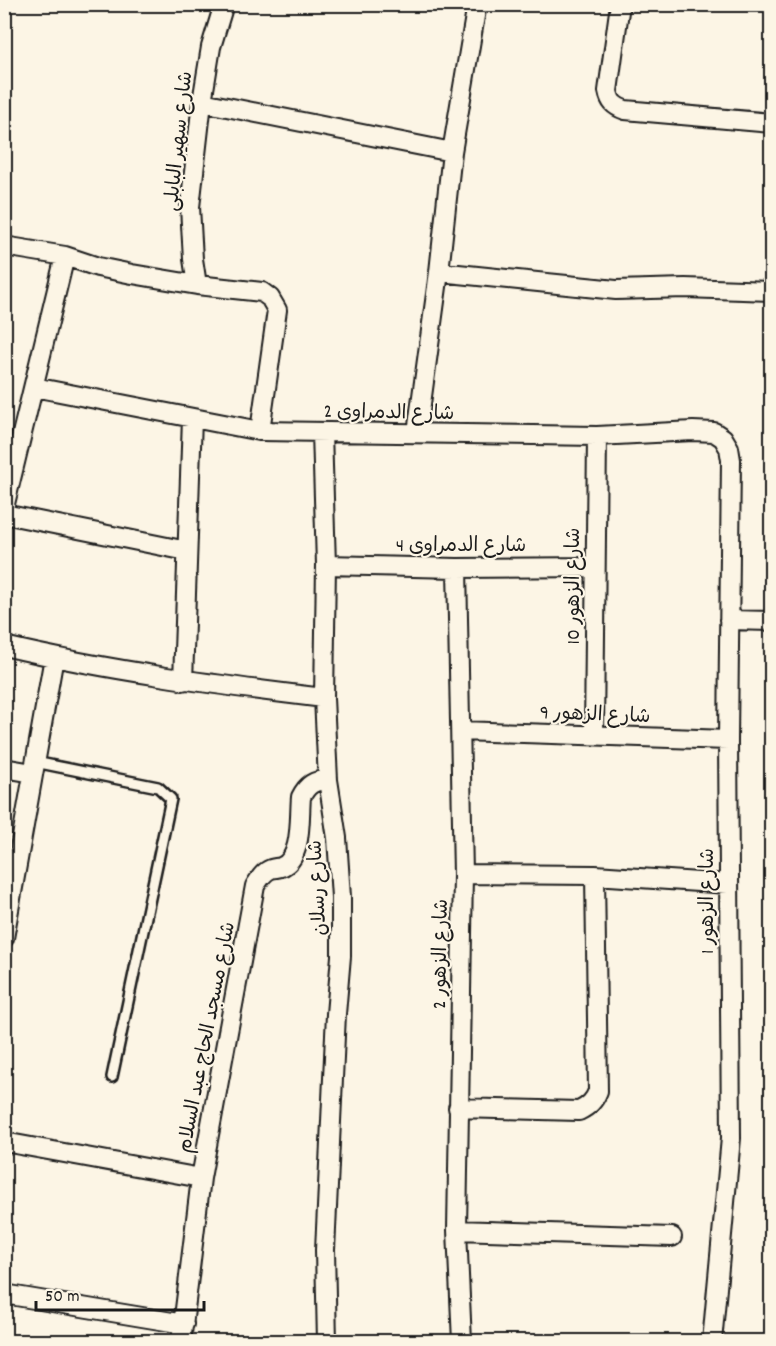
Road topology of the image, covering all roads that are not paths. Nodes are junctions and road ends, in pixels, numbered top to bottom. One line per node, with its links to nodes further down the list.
1 (224, 4): 4 (street, شارع سهير البابلى)
2 (477, 4): 6 (street)
3 (620, 4): 5 (street)
4 (202, 102): 6 (street); 10 (street, شارع سهير البابلى)
5 (771, 123)
6 (452, 152): 9 (street)
7 (4, 246): 8 (street)
8 (65, 256): 10 (street); 12 (street)
9 (439, 272): 11 (street); 16 (street)
10 (197, 285): 14 (street)
11 (771, 291)
12 (34, 387): 13 (street, شارع الدمراوى 2); 19 (street)
13 (192, 418): 14 (street, شارع الدمراوى 2); 21 (street)
14 (260, 431): 15 (street, شارع الدمراوى 2)
15 (322, 432): 16 (street, شارع الدمراوى 2); 22 (street, شارع رسلان)
16 (417, 433): 17 (street, شارع الدمراوى 2)
17 (597, 436): 18 (street, شارع الدمراوى 2); 23 (street, شارع الزهور 10)
18 (731, 460): 25 (street, شارع الزهور 1)
19 (4, 508)
20 (4, 514): 21 (street)
21 (187, 551): 29 (street)
22 (326, 565): 24 (street, شارع الدمراوى 4); 30 (street, شارع رسلان)
23 (595, 567): 24 (street, شارع الدمراوى 4); 32 (street, شارع الزهور 10)
24 (456, 568): 31 (street, شارع الزهور 2)
25 (729, 620): 26 (street); 33 (street, شارع الزهور 1)
26 (771, 621)
27 (4, 646): 28 (street)
28 (54, 657): 29 (street); 35 (street)
29 (183, 681): 30 (street)
30 (324, 698): 36 (street, شارع رسلان)
31 (461, 731): 32 (street, شارع الزهور 9); 37 (street, شارع الزهور 2)
32 (594, 735): 33 (street, شارع الزهور 9)
33 (728, 740): 39 (street, شارع الزهور 1)
34 (4, 768): 35 (street)
35 (34, 768): 40 (street); 41 (lane)
36 (328, 780): 44 (street, شارع مسجد الحاج عبد السلام); 49 (street, شارع رسلان)
37 (463, 874): 38 (street); 42 (street, شارع الزهور 2)
38 (595, 875): 39 (street); 42 (street)
39 (728, 884): 51 (street, شارع الزهور 1)
40 (4, 938)
41 (112, 1077)
42 (458, 1108): 45 (street, شارع الزهور 2)
43 (4, 1142): 44 (street)
44 (201, 1178): 48 (street, شارع مسجد الحاج عبد السلام)
45 (457, 1230): 46 (street); 50 (street, شارع الزهور 2)
46 (672, 1238)
47 (4, 1294): 48 (street)
48 (183, 1333)
49 (327, 1341)
50 (462, 1341)
51 (712, 1341)

